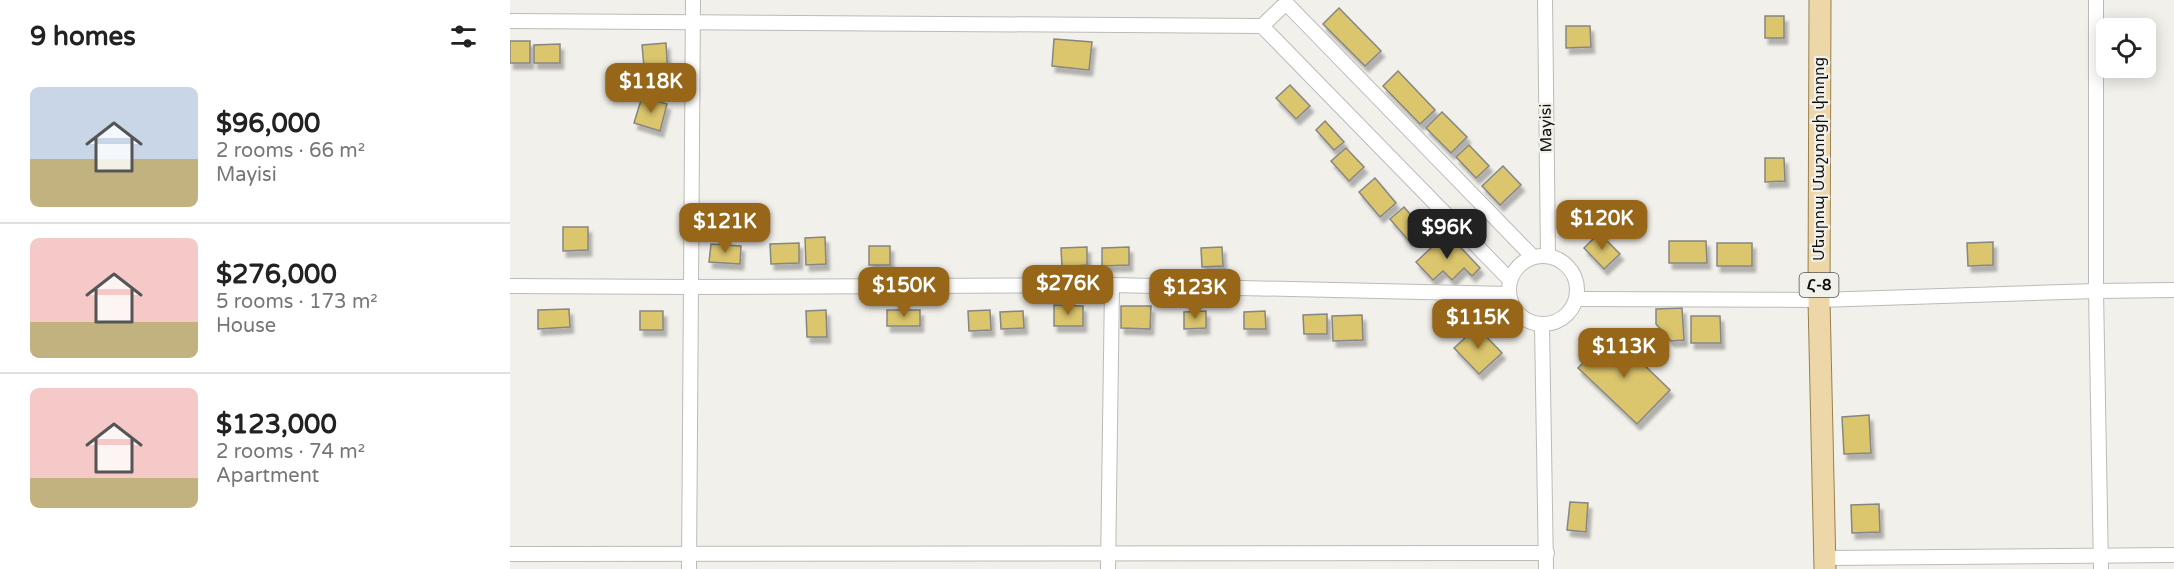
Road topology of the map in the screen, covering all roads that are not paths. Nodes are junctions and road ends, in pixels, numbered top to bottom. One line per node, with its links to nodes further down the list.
1 (693, 0): 7 (street)
2 (1545, 0): 9 (street, Mayisi)
3 (1820, 0): 18 (main road, Մեսրոպ Մաշտոցի փողոց / Հ-8)
4 (2096, 0): 16 (street)
5 (1286, 2): 8 (street); 10 (street)
6 (510, 21): 7 (street)
7 (694, 24): 8 (street); 13 (street)
8 (1262, 26): 14 (street)
9 (1548, 256): 10 (street); 17 (street)
10 (1533, 257): 14 (street)
11 (1112, 285): 13 (street); 14 (street); 20 (street)
12 (510, 286): 13 (street)
13 (691, 287): 23 (street)
14 (1510, 287): 19 (street)
15 (2174, 290): 16 (street)
16 (2096, 291): 18 (street); 25 (street)
17 (1577, 299): 18 (street); 19 (street)
18 (1819, 300): 26 (main road, Մեսրոպ Մաշտոցի փողոց / Հ-8)
19 (1542, 325): 21 (street)
20 (1109, 552): 21 (street); 23 (street); 28 (street)
21 (1547, 553): 29 (street)
22 (510, 554): 23 (street)
23 (689, 554): 27 (street)
24 (2174, 555): 25 (street)
25 (2101, 562): 26 (street)
26 (1825, 563)
27 (689, 569)
28 (1108, 569)
29 (1546, 569)

